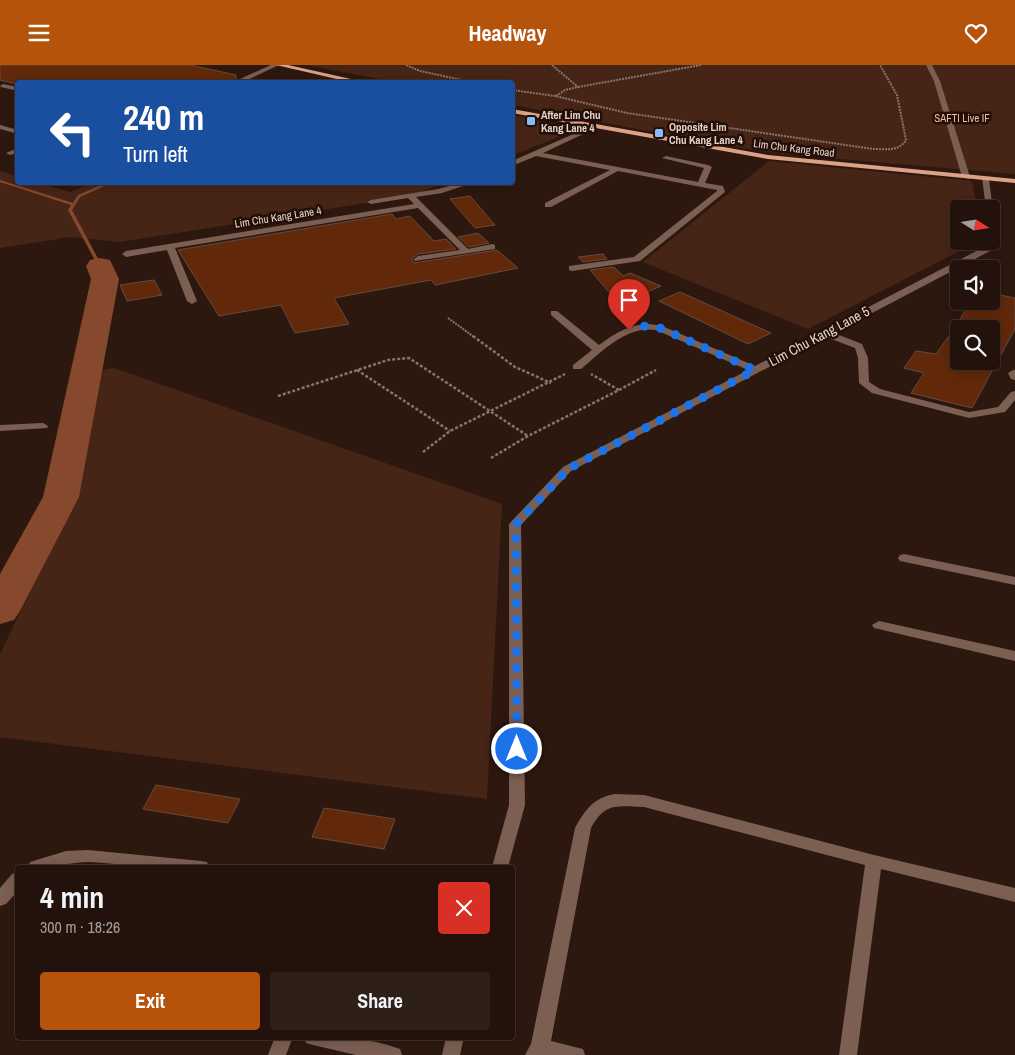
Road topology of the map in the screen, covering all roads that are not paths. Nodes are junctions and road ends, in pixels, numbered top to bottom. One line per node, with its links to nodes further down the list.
1 (277, 65): 3 (street); 4 (main road)
2 (928, 65): 15 (street)
3 (241, 80)
4 (351, 80)
5 (3, 86): 6 (street)
6 (15, 88)
7 (515, 112): 9 (main road, Lim Chu Kang Road)
8 (0, 127): 10 (street)
9 (594, 127): 11 (street); 15 (main road, Lim Chu Kang Road)
10 (15, 130)
11 (537, 154): 13 (street); 14 (street)
12 (666, 159): 18 (street)
13 (515, 163)
14 (615, 170): 18 (street); 24 (street)
15 (966, 177): 16 (main road, Lim Chu Kang Road)
16 (985, 179): 17 (main road, Lim Chu Kang Road); 21 (street)
17 (1015, 181)
18 (700, 184): 31 (street)
19 (459, 185): 20 (street)
20 (410, 196): 22 (street); 23 (street)
21 (988, 200)
22 (371, 202)
23 (420, 205): 25 (street, Lim Chu Kang Lane 4); 28 (street)
24 (548, 205)
25 (170, 247): 29 (street, Lim Chu Kang Lane 4); 32 (street)
26 (492, 247): 28 (street)
27 (985, 250): 34 (street, Lim Chu Kang Lane 5)
28 (466, 252): 30 (street)
29 (126, 254)
30 (418, 259)
31 (572, 269)
32 (192, 301)
33 (554, 313): 35 (street)
34 (823, 333): 37 (street, Lim Chu Kang Lane 5); 38 (street)
35 (599, 350): 36 (street); 37 (street)
36 (577, 367)
37 (755, 370): 48 (street, Lim Chu Kang Lane 5)
38 (1015, 394)
39 (43, 426): 40 (street)
40 (0, 428)
41 (904, 558): 42 (street)
42 (1015, 581)
43 (879, 625): 44 (street)
44 (1015, 656)
45 (874, 861): 50 (street); 55 (street); 60 (street)
46 (42, 865): 47 (street)
47 (180, 865)
48 (501, 865)
49 (15, 882): 51 (street)
50 (1015, 895)
51 (0, 899)
52 (283, 1040): 56 (street)
53 (326, 1040): 57 (street)
54 (454, 1040): 58 (street)
55 (537, 1051): 59 (street)
56 (277, 1055)
57 (393, 1055)
58 (450, 1055)
59 (576, 1055)
60 (848, 1055)

